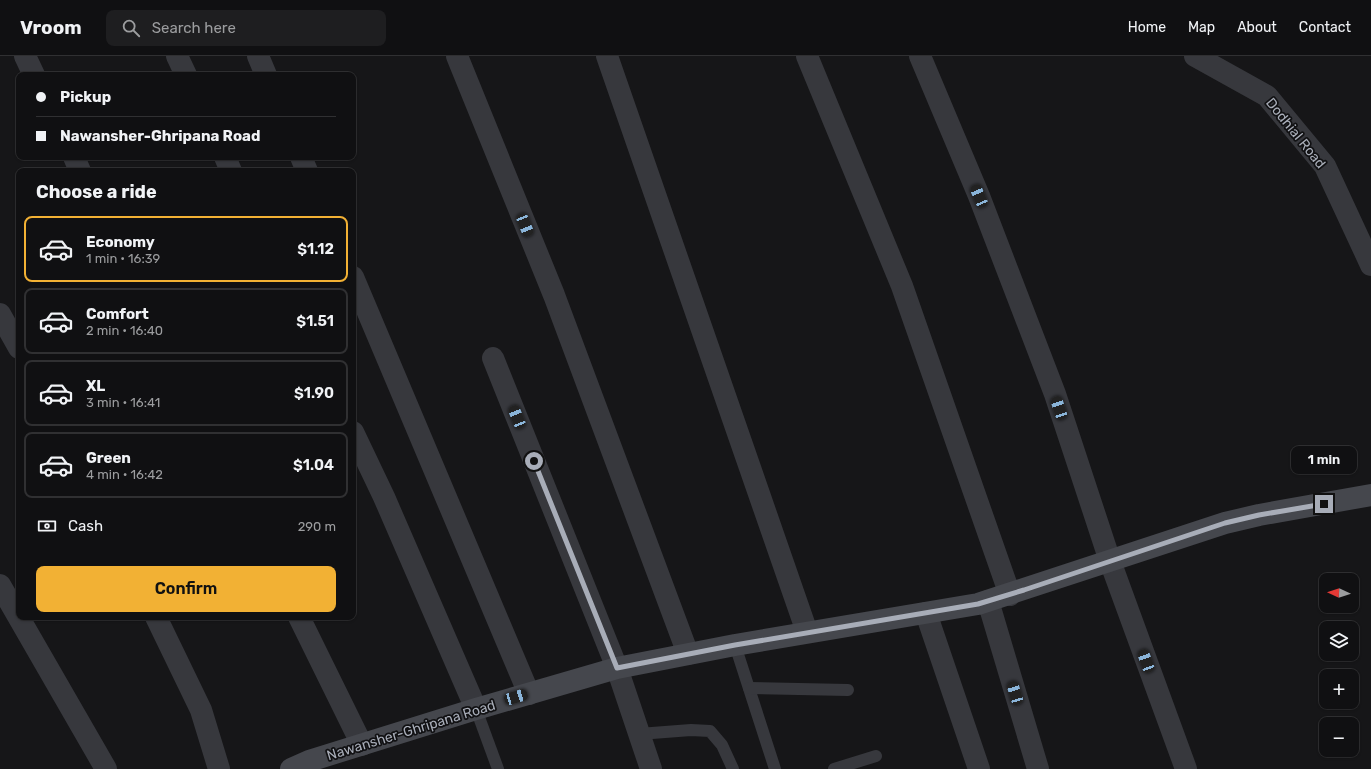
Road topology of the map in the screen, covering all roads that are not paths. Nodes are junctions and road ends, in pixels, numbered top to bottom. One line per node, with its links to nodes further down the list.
1 (25, 56): 9 (street)
2 (177, 56): 10 (street)
3 (258, 56): 11 (street)
4 (457, 56): 30 (street)
5 (607, 56): 28 (street)
6 (807, 56): 21 (street)
7 (920, 56): 19 (street)
8 (1195, 56): 12 (street, Dodhial Road)
9 (33, 72)
10 (185, 72)
11 (265, 72)
12 (1371, 266)
13 (356, 284): 34 (street)
14 (0, 314): 15 (street)
15 (16, 343)
16 (493, 358): 31 (street)
17 (356, 438): 35 (street)
18 (1371, 495): 19 (main road, Nawansher-Ghripana Road)
19 (1110, 561): 21 (main road, Nawansher-Ghripana Road); 49 (street)
20 (0, 585): 23 (street)
21 (1010, 594): 22 (main road, Nawansher-Ghripana Road)
22 (988, 601): 24 (main road, Nawansher-Ghripana Road); 48 (street)
23 (16, 613)
24 (926, 613): 28 (main road, Nawansher-Ghripana Road); 47 (street)
25 (20, 620): 39 (street)
26 (157, 620): 40 (street)
27 (300, 620): 37 (street)
28 (807, 632): 29 (main road, Nawansher-Ghripana Road)
29 (735, 645): 30 (main road, Nawansher-Ghripana Road); 32 (lane)
30 (688, 654): 31 (main road, Nawansher-Ghripana Road)
31 (617, 668): 34 (main road, Nawansher-Ghripana Road); 36 (street)
32 (749, 688): 33 (lane); 45 (lane)
33 (848, 690)
34 (529, 694): 35 (main road, Nawansher-Ghripana Road)
35 (476, 709): 37 (main road, Nawansher-Ghripana Road); 42 (lane)
36 (639, 734): 43 (street); 44 (lane)
37 (362, 745): 41 (main road, Nawansher-Ghripana Road)
38 (876, 756): 46 (lane)
39 (106, 769)
40 (219, 769)
41 (290, 769)
42 (498, 769)
43 (651, 769)
44 (733, 769)
45 (775, 769)
46 (834, 769)
47 (979, 769)
48 (1038, 769)
49 (1186, 769)

